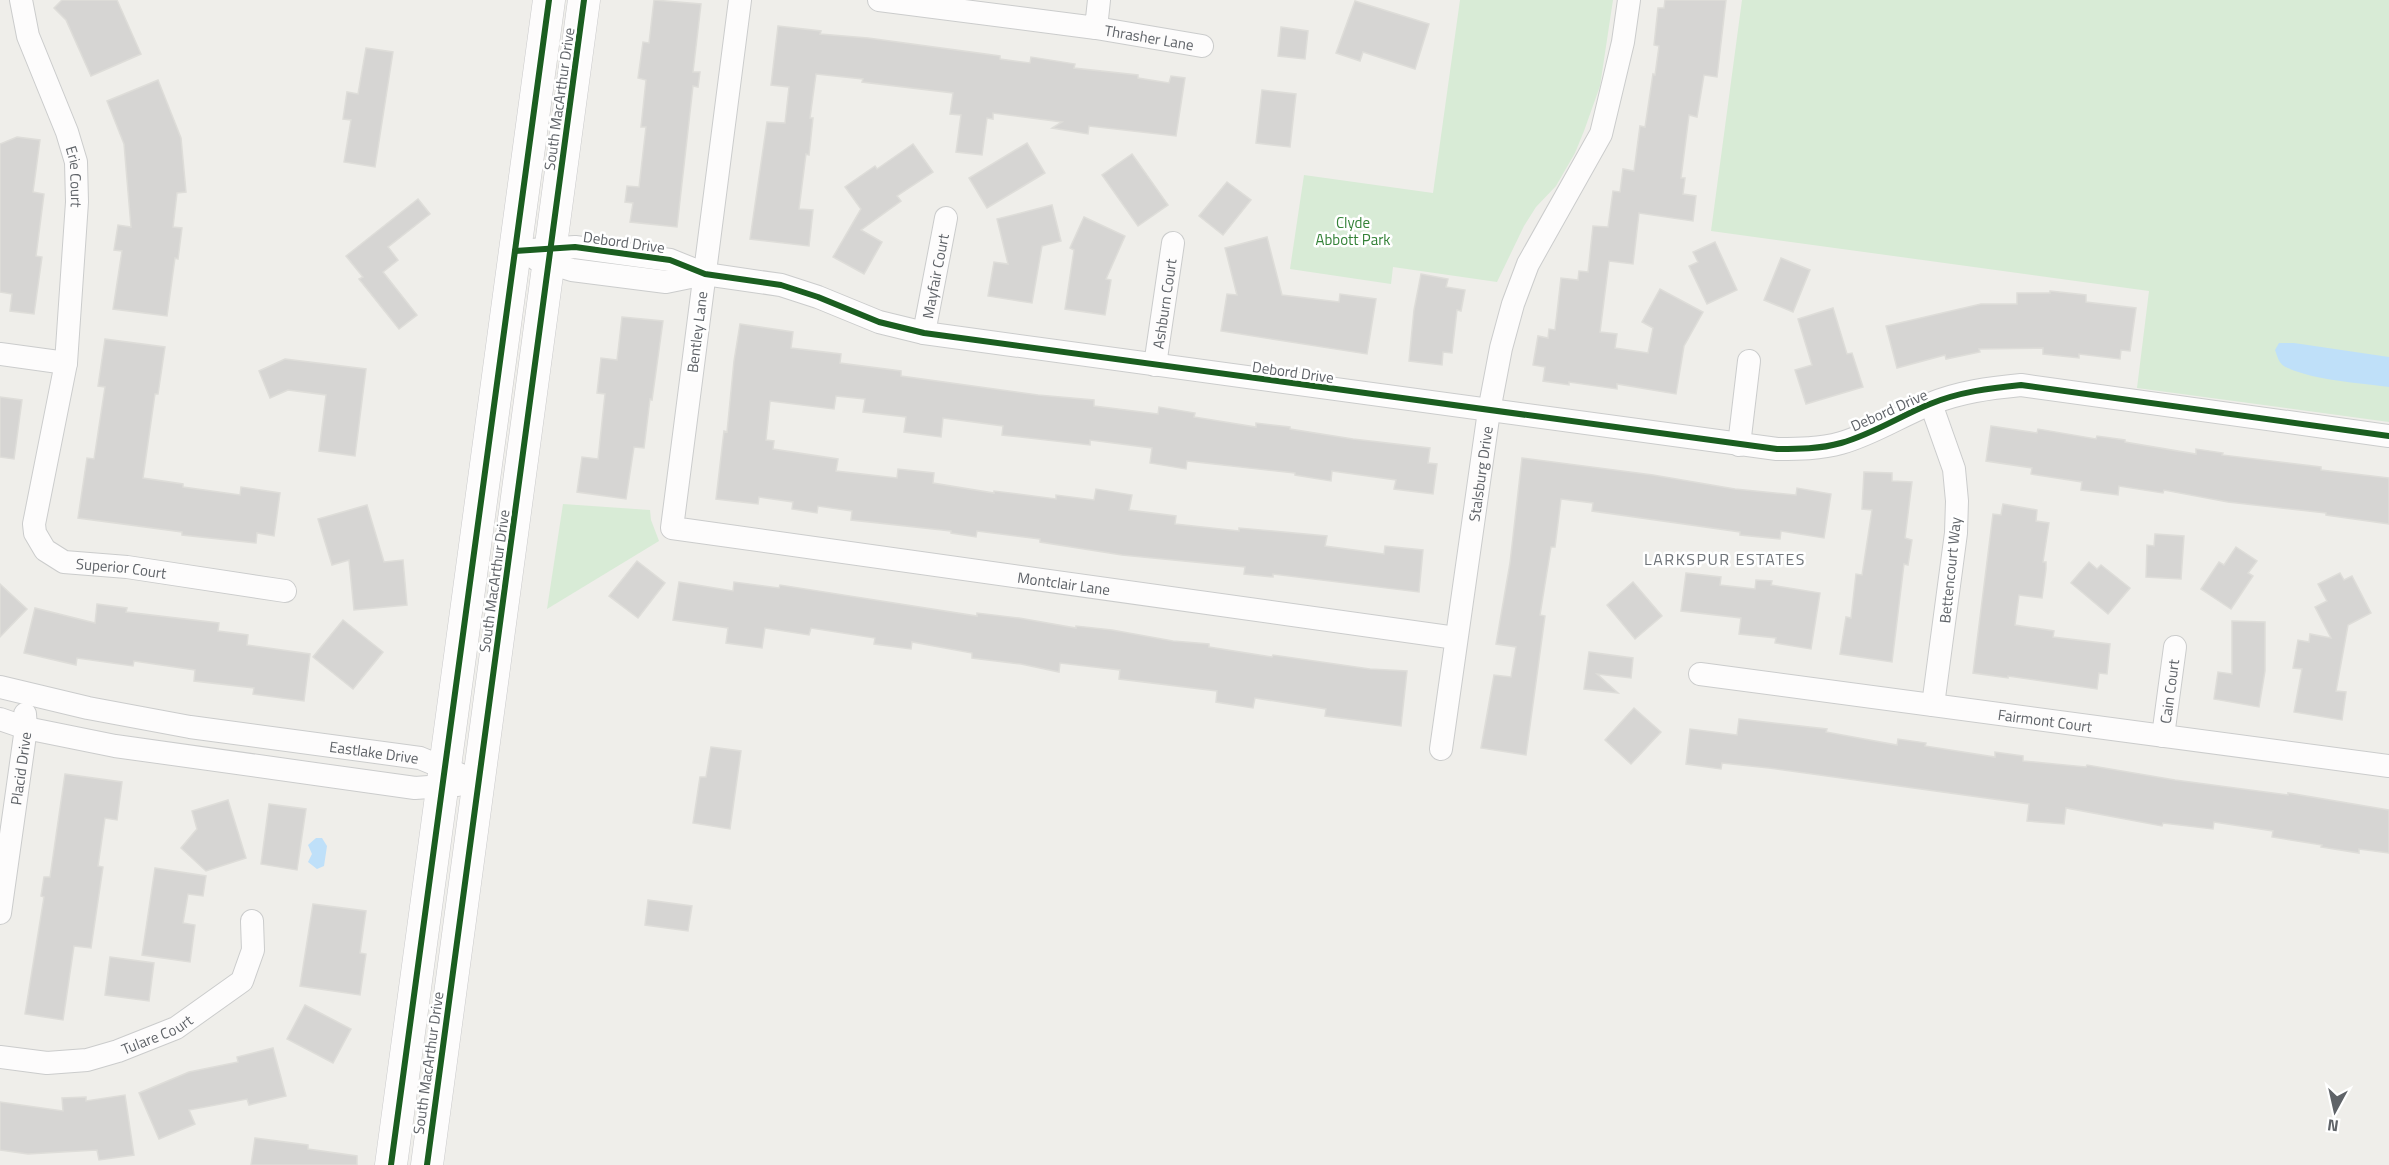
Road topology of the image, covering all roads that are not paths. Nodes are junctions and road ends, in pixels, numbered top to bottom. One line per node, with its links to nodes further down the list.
1 (21, 0): 18 (street, Erie Court)
2 (549, 0): 12 (main road, South MacArthur Drive)
3 (584, 0): 13 (main road, South MacArthur Drive)
4 (740, 0): 14 (street, Bentley Lane)
5 (879, 0): 8 (street, Thrasher Lane)
6 (1099, 0): 8 (street)
7 (1629, 0): 21 (street, Stalsburg Drive)
8 (1096, 28): 9 (street, Thrasher Lane)
9 (1202, 46)
10 (946, 218): 15 (street, Mayfair Court)
11 (1173, 243): 19 (street, Ashburn Court)
12 (515, 251): 13 (street, Debord Drive); 37 (main road, South MacArthur Drive)
13 (550, 255): 14 (street, Debord Drive); 38 (main road, South MacArthur Drive)
14 (705, 274): 15 (street, Debord Drive); 24 (street, Bentley Lane)
15 (924, 333): 19 (street, Debord Drive)
16 (0, 354): 18 (street)
17 (1749, 361): 23 (street)
18 (66, 363): 25 (street, Superior Court)
19 (1155, 365): 21 (street, Debord Drive)
20 (1931, 404): 22 (street, Debord Drive); 23 (street, Debord Drive); 31 (street, Bettencourt Way)
21 (1489, 411): 23 (street, Debord Drive); 26 (street, Stalsburg Drive)
22 (2389, 436)
23 (1739, 445)
24 (672, 528): 26 (street, Montclair Lane)
25 (285, 591)
26 (1455, 638): 35 (street, Stalsburg Drive)
27 (2175, 647): 34 (street, Cain Court)
28 (1700, 674): 31 (street, Fairmont Court)
29 (0, 687): 30 (street, Eastlake Drive)
30 (24, 694): 33 (street, Placid Drive); 37 (street, Eastlake Drive)
31 (1934, 705): 34 (street, Fairmont Court)
32 (0, 719): 33 (street, Eastlake Drive)
33 (26, 728): 37 (street, Eastlake Drive); 39 (street, Placid Drive)
34 (2163, 736): 36 (street, Fairmont Court)
35 (1441, 748)
36 (2389, 766)
37 (444, 777): 38 (street, Eastlake Drive); 42 (main road, South MacArthur Drive)
38 (478, 782): 43 (main road, South MacArthur Drive)
39 (0, 913)
40 (252, 921): 41 (street, Tulare Court)
41 (0, 1057)
42 (392, 1165)
43 (427, 1165)

